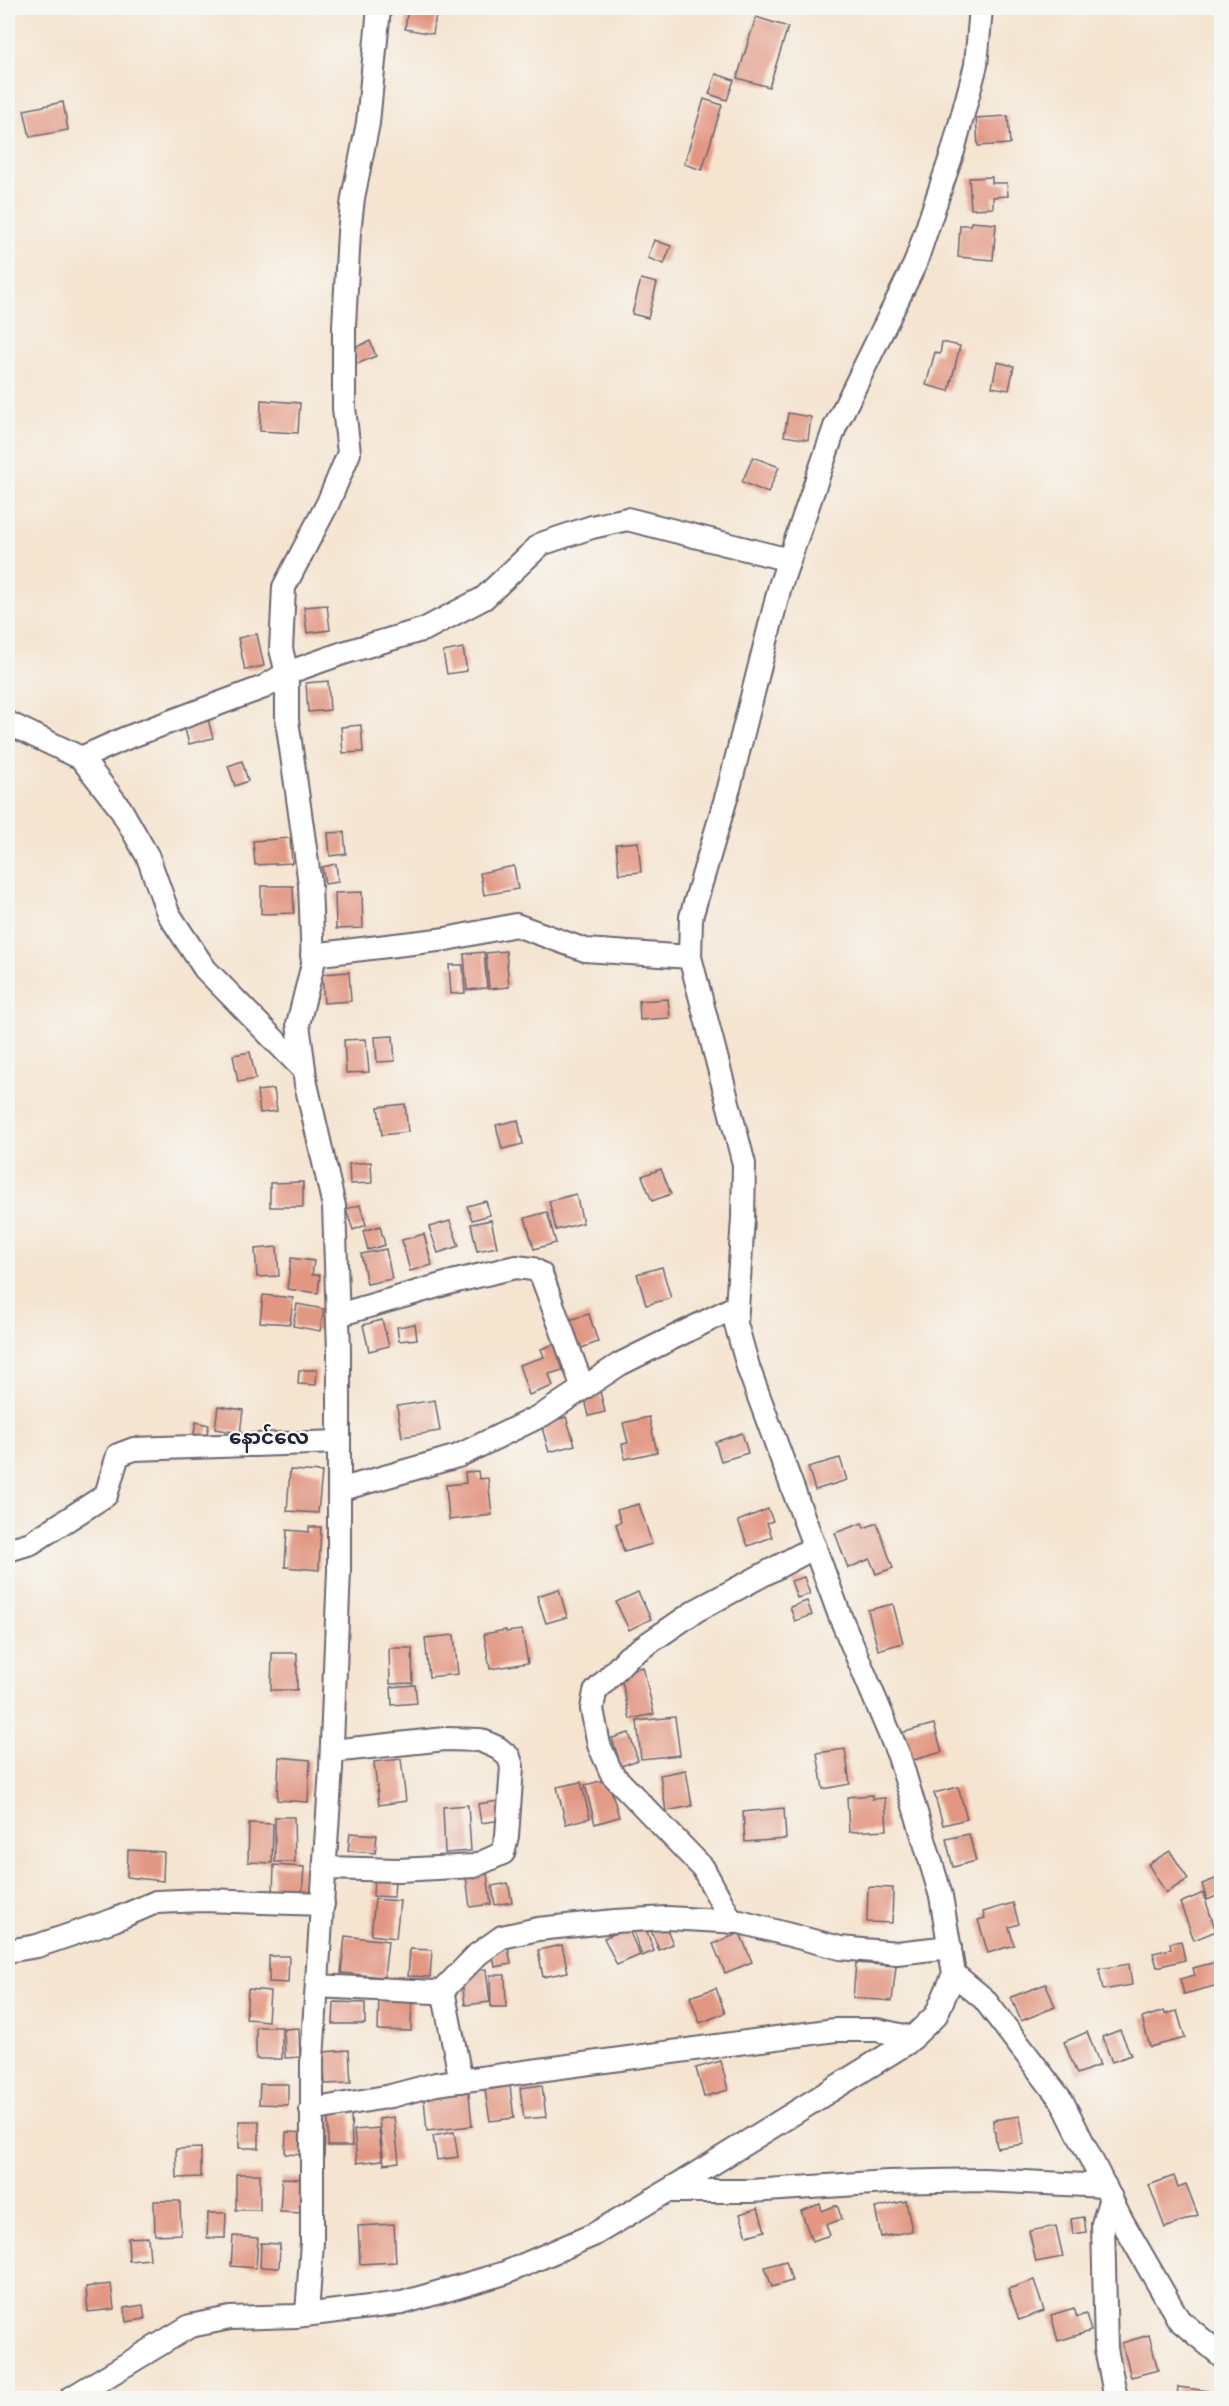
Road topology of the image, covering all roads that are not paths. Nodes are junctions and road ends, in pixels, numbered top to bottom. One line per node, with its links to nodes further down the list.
1 (379, 8): 4 (street)
2 (981, 8): 3 (street)
3 (789, 560): 4 (street); 8 (street)
4 (287, 673): 6 (street); 7 (street)
5 (8, 723): 6 (street)
6 (81, 758): 9 (street)
7 (312, 955): 8 (street); 9 (street)
8 (690, 957): 10 (street)
9 (304, 1070): 11 (street)
10 (737, 1306): 12 (street); 15 (street)
11 (338, 1316): 12 (street); 13 (street)
12 (583, 1388): 14 (street)
13 (339, 1442): 14 (street); 16 (street)
14 (339, 1490): 17 (street)
15 (815, 1547): 20 (street); 21 (street)
16 (8, 1550)
17 (332, 1751): 18 (street); 18 (street)
18 (325, 1868): 19 (street)
19 (323, 1904): 22 (street); 24 (street)
20 (732, 1922): 21 (street); 25 (street)
21 (950, 1947): 23 (street)
22 (8, 1951)
23 (954, 1974): 26 (street); 30 (street)
24 (317, 1986): 25 (street); 28 (street)
25 (442, 1990): 27 (street)
26 (913, 2038): 27 (street); 29 (street)
27 (461, 2082): 28 (street)
28 (311, 2110): 31 (street)
29 (667, 2191): 30 (street); 31 (street)
30 (1108, 2192): 32 (street); 34 (street)
31 (307, 2314): 33 (street)
32 (1221, 2356)
33 (71, 2398)
34 (1116, 2398)

